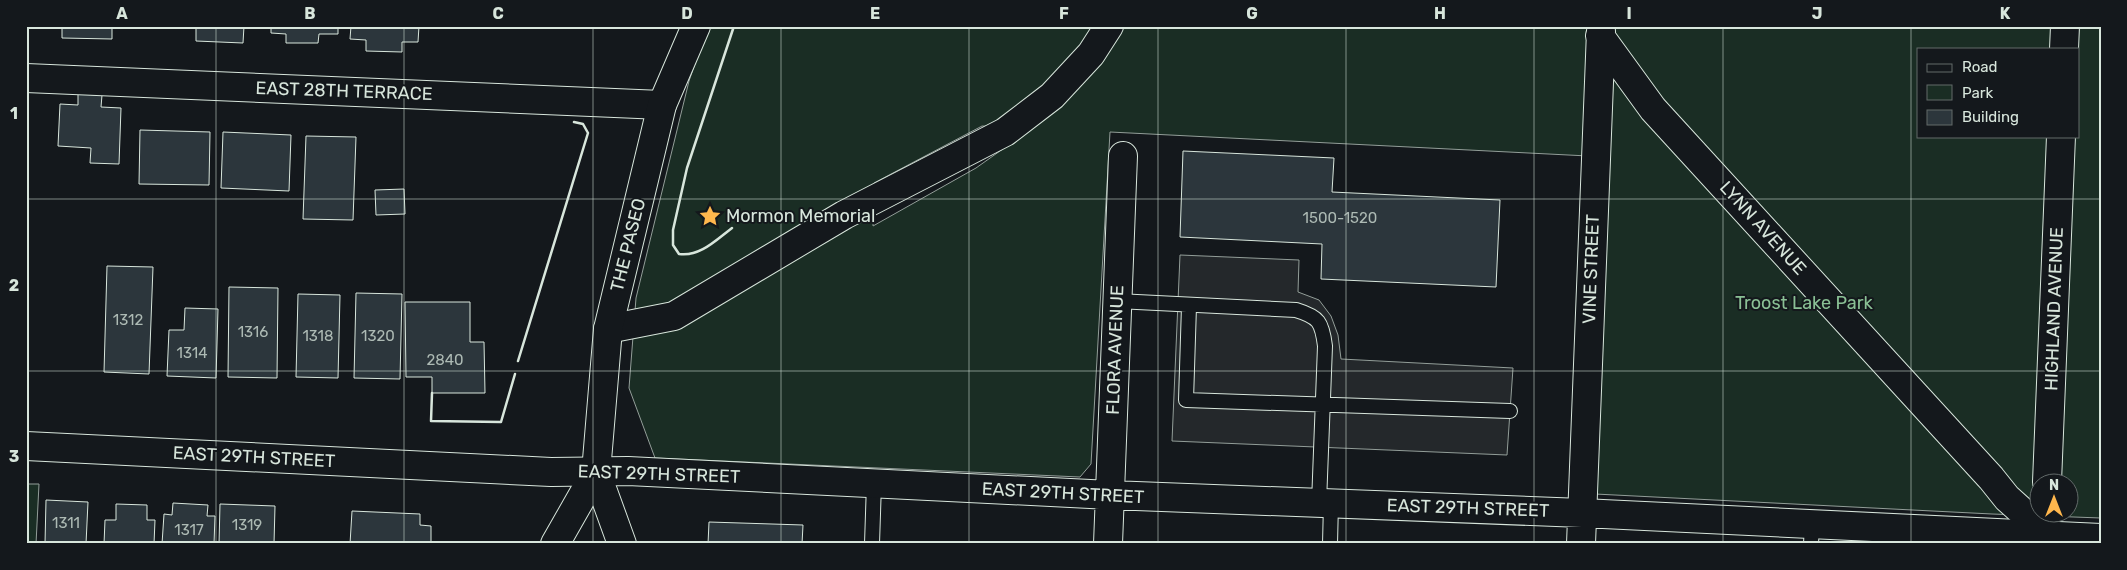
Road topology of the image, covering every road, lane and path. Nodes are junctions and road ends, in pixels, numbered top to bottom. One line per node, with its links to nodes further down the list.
1 (696, 26): 7 (street, THE PASEO)
2 (1109, 26): 12 (street)
3 (2065, 26): 5 (street)
4 (1600, 31): 21 (street, VINE STREET); 23 (street, LYNN AVENUE)
5 (2064, 48)
6 (26, 78): 7 (street, EAST 28TH TERRACE)
7 (662, 105): 12 (street, THE PASEO)
8 (2061, 138): 17 (street, HIGHLAND AVENUE)
9 (1123, 156): 10 (street, FLORA AVENUE)
10 (1117, 301): 11 (lane); 19 (street, FLORA AVENUE)
11 (1189, 306): 13 (lane); 13 (lane)
12 (608, 329): 16 (street, THE PASEO)
13 (1323, 404): 14 (lane); 20 (lane)
14 (1510, 411)
15 (26, 446): 16 (street, EAST 29TH STREET)
16 (596, 472): 18 (street, EAST 29TH STREET); 25 (street, THE PASEO); 26 (street, THE PASEO)
17 (2047, 472)
18 (874, 483): 19 (street, EAST 29TH STREET); 27 (lane)
19 (1110, 495): 20 (street, EAST 29TH STREET); 28 (street, FLORA AVENUE)
20 (1325, 503): 21 (street, EAST 29TH STREET); 29 (lane)
21 (1582, 513): 22 (street, EAST 29TH STREET); 30 (street, VINE STREET)
22 (1811, 534): 23 (street, EAST 29TH STREET)
23 (2052, 534): 24 (street, EAST 29TH STREET)
24 (2101, 538)
25 (555, 544)
26 (622, 544)
27 (872, 544)
28 (1108, 544)
29 (1330, 544)
30 (1581, 544)

